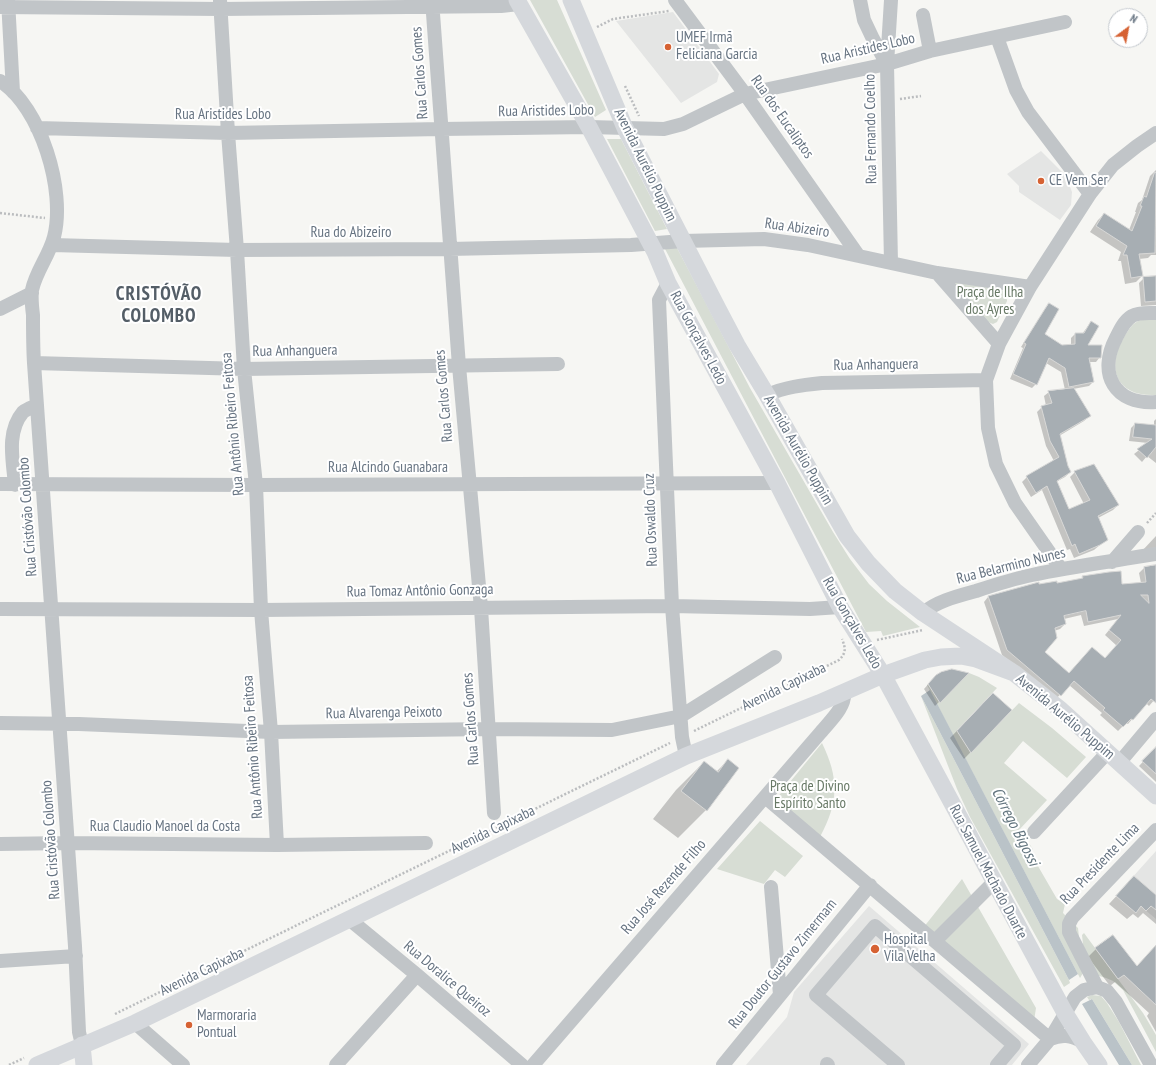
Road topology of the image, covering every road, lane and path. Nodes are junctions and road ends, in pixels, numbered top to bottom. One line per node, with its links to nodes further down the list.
1 (571, 0): 25 (main road, Avenida Aurélio Puppim)
2 (860, 0): 16 (street, Rua Fernando Coelho)
3 (891, 0): 16 (street)
4 (518, 2): 5 (street); 23 (main road, Rua Gonçalves Ledo)
5 (432, 3): 6 (street); 26 (street, Rua Carlos Gomes)
6 (221, 4): 7 (street); 28 (street, Rua Antônio Ribeiro Feitosa)
7 (5, 5): 19 (street)
8 (678, 5): 12 (path); 20 (street, Rua dos Eucaliptos)
9 (923, 15): 15 (street)
10 (594, 20): 12 (path)
11 (1065, 22): 14 (street, Rua Aristides Lobo)
12 (597, 27): 13 (path)
13 (600, 34)
14 (997, 37): 15 (street, Rua Aristides Lobo); 30 (street)
15 (930, 51): 16 (street, Rua Aristides Lobo)
16 (887, 64): 20 (street, Rua Aristides Lobo); 22 (street, Rua Fernando Coelho)
17 (0, 81): 19 (street, Rua Cristóvão Colombo)
18 (622, 81): 27 (path, Avenida Aurélio Puppim)
19 (13, 92): 24 (street, Rua Cristóvão Colombo)
20 (745, 94): 27 (street, Rua Aristides Lobo); 38 (street, Rua dos Eucaliptos)
21 (921, 96): 22 (path)
22 (888, 101): 39 (street, Rua Fernando Coelho)
23 (588, 127): 25 (street, Rua Aristides Lobo); 26 (street, Rua Aristides Lobo); 35 (main road, Rua Gonçalves Ledo)
24 (37, 128): 28 (street, Rua Aristides Lobo); 32 (street, Rua Cristóvão Colombo)
25 (625, 128): 27 (street, Rua Aristides Lobo); 33 (main road, Avenida Aurélio Puppim)
26 (440, 129): 28 (street, Rua Aristides Lobo); 36 (street, Rua Carlos Gomes)
27 (645, 129)
28 (228, 133): 37 (street, Rua Antônio Ribeiro Feitosa)
29 (1156, 133): 30 (street)
30 (1090, 194): 42 (street)
31 (0, 213): 32 (path)
32 (57, 219): 34 (street, Rua Cristóvão Colombo)
33 (684, 241): 35 (street, Rua Abizeiro); 38 (street, Rua Abizeiro); 52 (main road, Avenida Aurélio Puppim)
34 (52, 245): 37 (street, Rua do Abizeiro); 43 (street, Rua Cristóvão Colombo)
35 (650, 245): 36 (street, Rua do Abizeiro); 41 (main road, Rua Gonçalves Ledo)
36 (449, 249): 37 (street, Rua do Abizeiro); 49 (street, Rua Carlos Gomes)
37 (237, 250): 50 (street, Rua Antônio Ribeiro Feitosa)
38 (858, 255): 39 (street, Rua Abizeiro)
39 (891, 263): 40 (street, Rua Abizeiro)
40 (937, 273): 42 (street, Rua Abizeiro); 46 (street)
41 (668, 284): 55 (main road, Rua Gonçalves Ledo); 61 (street, Rua Oswaldo Cruz)
42 (1030, 288): 46 (street)
43 (32, 293): 44 (street); 47 (street, Rua Cristóvão Colombo)
44 (0, 309)
45 (1156, 313): 53 (street)
46 (999, 344): 51 (street)
47 (34, 363): 50 (street, Rua Anhanguera); 54 (street, Rua Cristóvão Colombo)
48 (558, 364): 49 (street, Rua Anhanguera)
49 (459, 366): 50 (street, Rua Anhanguera); 60 (street, Rua Carlos Gomes)
50 (244, 368): 59 (street, Rua Antônio Ribeiro Feitosa)
51 (986, 380): 52 (street, Rua Anhanguera); 65 (street)
52 (767, 395): 72 (main road, Avenida Aurélio Puppim)
53 (1156, 402)
54 (37, 405): 57 (street); 58 (street, Rua Cristóvão Colombo)
55 (777, 483): 61 (street, Rua Alcindo Guanabara); 67 (main road, Rua Gonçalves Ledo)
56 (0, 484): 57 (street, Rua Alcindo Guanabara)
57 (15, 485): 58 (street, Rua Alcindo Guanabara)
58 (43, 485): 59 (street, Rua Alcindo Guanabara); 70 (street, Rua Cristóvão Colombo)
59 (256, 485): 60 (street, Rua Alcindo Guanabara); 71 (street, Rua Antônio Ribeiro Feitosa)
60 (469, 485): 61 (street, Rua Alcindo Guanabara); 68 (street, Rua Carlos Gomes)
61 (667, 485): 66 (street, Rua Oswaldo Cruz)
62 (1138, 532): 64 (street)
63 (1156, 554): 64 (street, Rua Belarmino Nunes)
64 (1112, 562): 65 (street, Rua Belarmino Nunes)
65 (1061, 569): 72 (street, Rua Belarmino Nunes)
66 (672, 606): 67 (street, Rua Tomaz Antônio Gonzaga); 68 (street, Rua Tomaz Antônio Gonzaga); 81 (street, Rua Oswaldo Cruz)
67 (840, 607): 74 (main road, Rua Gonçalves Ledo)
68 (481, 608): 71 (street, Rua Tomaz Antônio Gonzaga); 85 (street, Rua Carlos Gomes)
69 (0, 609): 70 (street, Rua Tomaz Antônio Gonzaga)
70 (52, 610): 71 (street, Rua Tomaz Antônio Gonzaga); 84 (street, Rua Cristóvão Colombo)
71 (261, 610): 86 (street, Rua Antônio Ribeiro Feitosa)
72 (923, 613): 73 (main road, Avenida Aurélio Puppim)
73 (941, 626): 75 (path); 77 (main road, Avenida Aurélio Puppim)
74 (856, 634): 78 (main road, Rua Gonçalves Ledo); 88 (path, Avenida Capixaba)
75 (876, 640)
76 (775, 657): 81 (street, Rua Alvarenga Peixoto)
77 (1014, 673): 78 (main road, Avenida Capixaba); 90 (main road, Avenida Aurélio Puppim)
78 (883, 675): 79 (main road, Avenida Capixaba); 100 (main road, Rua Samuel Machado Duarte)
79 (844, 692): 80 (main road, Avenida Capixaba); 87 (street, Rua José Rezende Filho)
80 (819, 703): 87 (street); 89 (main road, Avenida Capixaba)
81 (680, 716): 85 (street, Rua Alvarenga Peixoto); 88 (street, Rua Oswaldo Cruz)
82 (1156, 719): 90 (street)
83 (0, 723): 84 (street, Rua Alvarenga Peixoto)
84 (60, 723): 86 (street, Rua Alvarenga Peixoto); 96 (street, Rua Cristóvão Colombo)
85 (488, 729): 86 (street, Rua Alvarenga Peixoto); 93 (street, Rua Carlos Gomes)
86 (271, 732): 99 (street, Rua Antônio Ribeiro Feitosa)
87 (821, 732): 92 (street, Rua José Rezende Filho)
88 (682, 737): 89 (street, Rua Oswaldo Cruz); 111 (path, Avenida Capixaba)
89 (686, 756): 103 (main road, Avenida Capixaba)
90 (1113, 758): 91 (main road, Avenida Aurélio Puppim); 95 (street)
91 (1156, 796)
92 (765, 797): 101 (street); 122 (street, Rua José Rezende Filho)
93 (494, 813)
94 (1156, 830): 108 (street, Rua Presidente Lima)
95 (1034, 832)
96 (68, 843): 98 (street, Rua Claudio Manoel da Costa); 99 (street, Rua Claudio Manoel da Costa); 105 (street, Rua Cristóvão Colombo)
97 (426, 843): 99 (street, Rua Claudio Manoel da Costa)
98 (0, 844)
99 (277, 845)
100 (994, 882): 104 (street); 110 (main road, Rua Samuel Machado Duarte)
101 (870, 885): 104 (street); 109 (street, Rua Doutor Gustavo Zimermam)
102 (771, 888): 109 (street)
103 (349, 919): 107 (street, Rua Doralice Queiroz); 112 (main road, Avenida Capixaba)
104 (935, 941): 113 (street)
105 (76, 956): 106 (street); 115 (street, Rua Cristóvão Colombo)
106 (0, 961)
107 (417, 975): 120 (street); 121 (street, Rua Doralice Queiroz)
108 (1097, 987): 110 (street); 128 (street)
109 (780, 995): 123 (street, Rua Doutor Gustavo Zimermam)
110 (1065, 1013): 113 (street); 114 (main road, Rua Samuel Machado Duarte)
111 (114, 1014)
112 (135, 1023): 115 (main road, Avenida Capixaba); 119 (street)
113 (1050, 1039): 114 (street); 126 (street)
114 (1083, 1042): 127 (main road, Rua Samuel Machado Duarte)
115 (82, 1045): 116 (main road, Avenida Capixaba); 118 (main road)
116 (34, 1060): 117 (path)
117 (9, 1065)
118 (84, 1065)
119 (183, 1065)
120 (336, 1065)
121 (522, 1065)
122 (533, 1065)
123 (723, 1065)
124 (898, 1065): 125 (street)
125 (997, 1065)
126 (1028, 1065)
127 (1099, 1065)
128 (1150, 1065)

